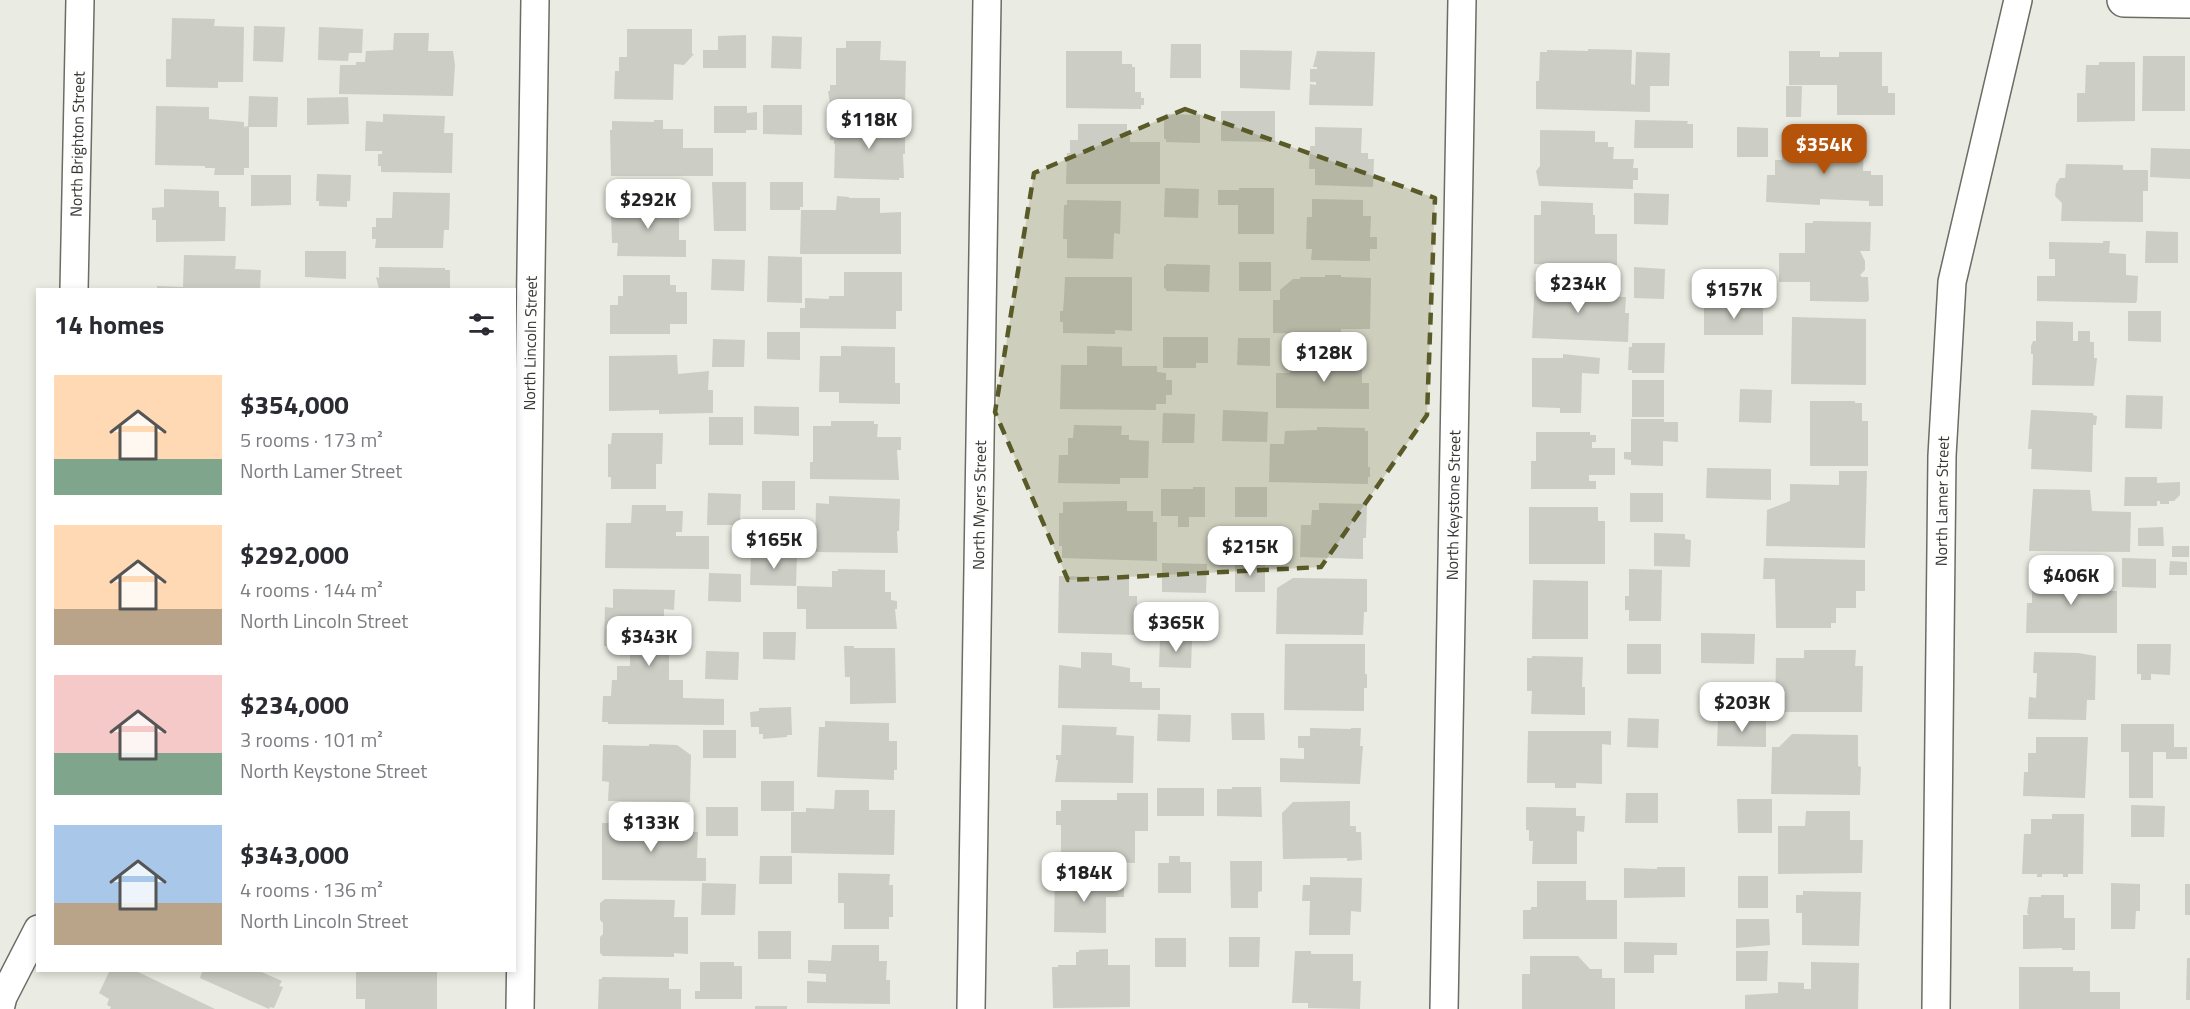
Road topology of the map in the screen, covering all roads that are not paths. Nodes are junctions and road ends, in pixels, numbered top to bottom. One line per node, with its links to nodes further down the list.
1 (80, 0): 8 (street, North Brighton Street)
2 (535, 0): 11 (street, North Lincoln Street)
3 (987, 0): 12 (street, North Myers Street)
4 (1462, 0): 13 (street, North Keystone Street)
5 (2018, 0): 14 (street, North Lamer Street)
6 (2124, 0): 7 (street)
7 (2190, 1)
8 (74, 288)
9 (36, 933): 10 (street)
10 (0, 1009)
11 (520, 1009)
12 (971, 1009)
13 (1444, 1009)
14 (1936, 1009)

